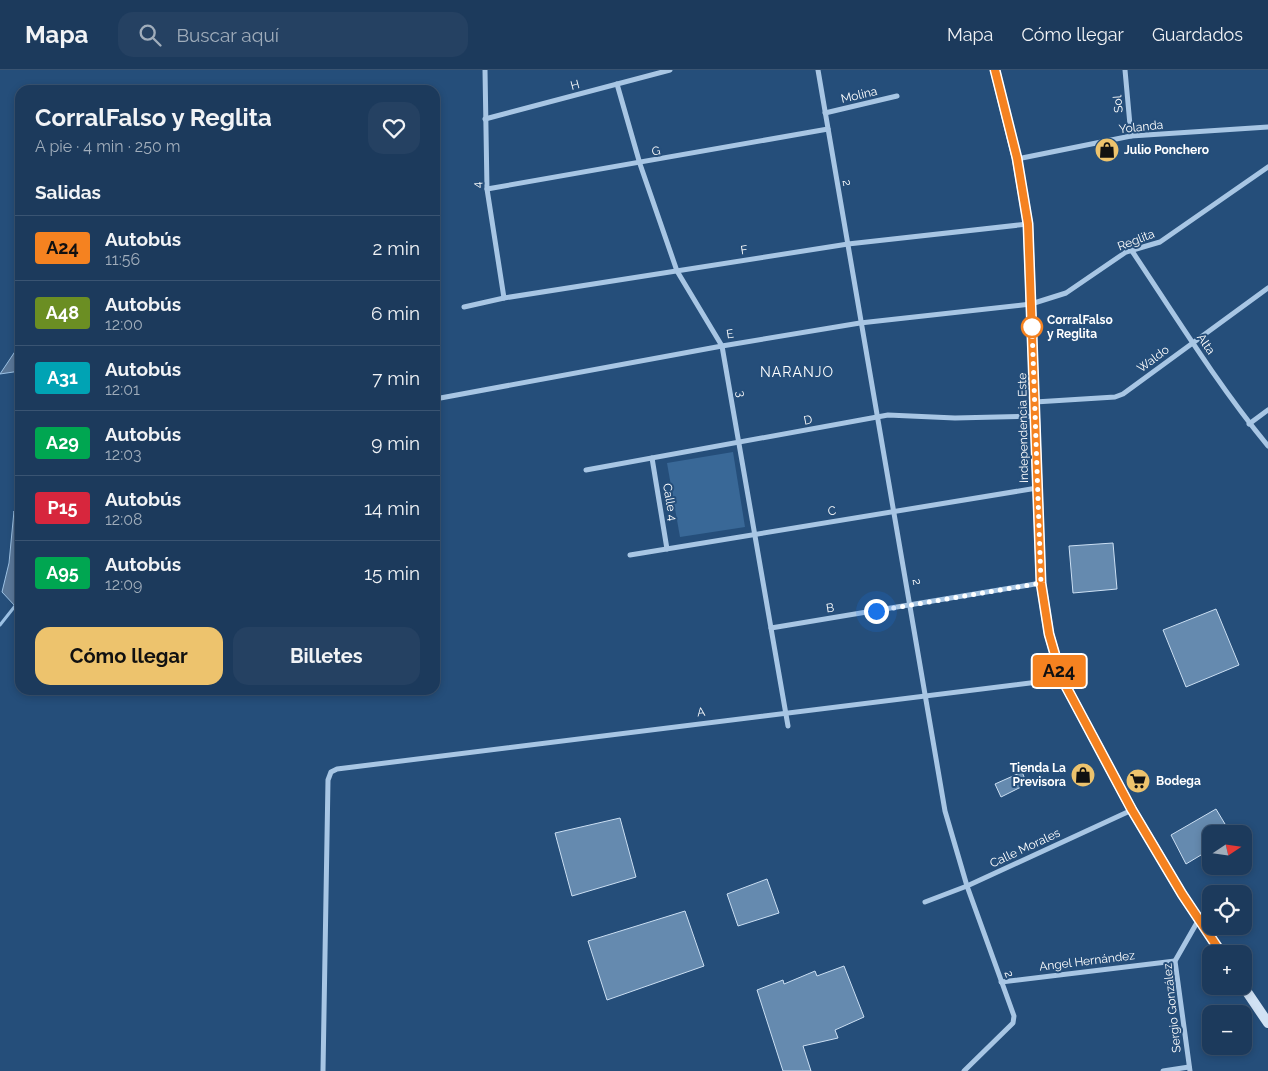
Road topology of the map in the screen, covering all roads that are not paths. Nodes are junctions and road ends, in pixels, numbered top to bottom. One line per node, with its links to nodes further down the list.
1 (485, 70): 9 (street, 4)
2 (670, 70): 6 (street, H)
3 (818, 70): 8 (street, 2)
4 (995, 70): 13 (main road, Independencia Este)
5 (1126, 70): 12 (street, Sol)
6 (617, 84): 9 (street, H); 14 (street, 3)
7 (897, 96): 8 (street, Molina)
8 (825, 113): 11 (street, 2)
9 (485, 118): 16 (street, 4)
10 (1268, 127): 12 (street, Yolanda)
11 (828, 129): 14 (street, G); 18 (street, 2)
12 (1132, 136): 13 (street, Yolanda)
13 (1017, 158): 17 (main road, Independencia Este)
14 (640, 164): 16 (street, G); 20 (street, 3)
15 (1268, 167): 19 (street, Reglita)
16 (487, 189): 22 (street, 4)
17 (1028, 224): 18 (street, F); 23 (main road, Independencia Este)
18 (848, 244): 20 (street, F); 25 (street, 2)
19 (1132, 250): 23 (street, Reglita); 26 (street, Alta)
20 (677, 271): 22 (street, F); 27 (street, 3)
21 (1268, 288): 26 (street, Waldo)
22 (504, 298): 24 (street, F)
23 (1031, 304): 25 (street, E); 29 (main road, Independencia Este)
24 (464, 307)
25 (860, 323): 27 (street, E); 32 (street, 2)
26 (1192, 342): 29 (street, Waldo); 33 (street, Alta)
27 (722, 346): 28 (street, E); 34 (street, 3)
28 (440, 398)
29 (1035, 402): 31 (main road, Independencia Este)
30 (1268, 410): 33 (street)
31 (1036, 416): 32 (street, D); 38 (main road, Independencia Este)
32 (877, 417): 34 (street, D); 39 (street, 2)
33 (1249, 424): 35 (street, Alta)
34 (739, 444): 36 (street, D); 40 (street, 3)
35 (1268, 446)
36 (652, 458): 37 (street, D); 41 (street, Calle 4)
37 (586, 470)
38 (1037, 488): 39 (street, C); 43 (main road, Independencia Este)
39 (894, 511): 40 (street, C); 44 (street, 2)
40 (754, 534): 41 (street, C); 45 (street, 3)
41 (667, 549): 42 (street, C)
42 (630, 555)
43 (1041, 583): 44 (street, B); 46 (main road, Independencia Este)
44 (911, 605): 45 (street, B); 47 (street, 2)
45 (771, 628): 48 (street, 3)
46 (1062, 679): 47 (street, A); 50 (main road, Independencia Este)
47 (925, 695): 48 (street, A); 51 (street, 2)
48 (785, 712): 49 (street, 3); 60 (street, A)
49 (788, 726)
50 (1132, 810): 51 (street, Calle Morales); 53 (main road, Independencia Este)
51 (967, 886): 52 (street, Calle Morales); 56 (street, 2)
52 (925, 902)
53 (1199, 919): 54 (main road, Independencia Este); 55 (street, Sergio González)
54 (1216, 945)
55 (1175, 961): 56 (street, Angel Hernández); 59 (street, Sergio González)
56 (1001, 982): 61 (street, 2)
57 (1249, 995): 58 (main road)
58 (1268, 1023)
59 (1189, 1069): 62 (street)
60 (323, 1071)
61 (964, 1071)
62 (1163, 1071)

